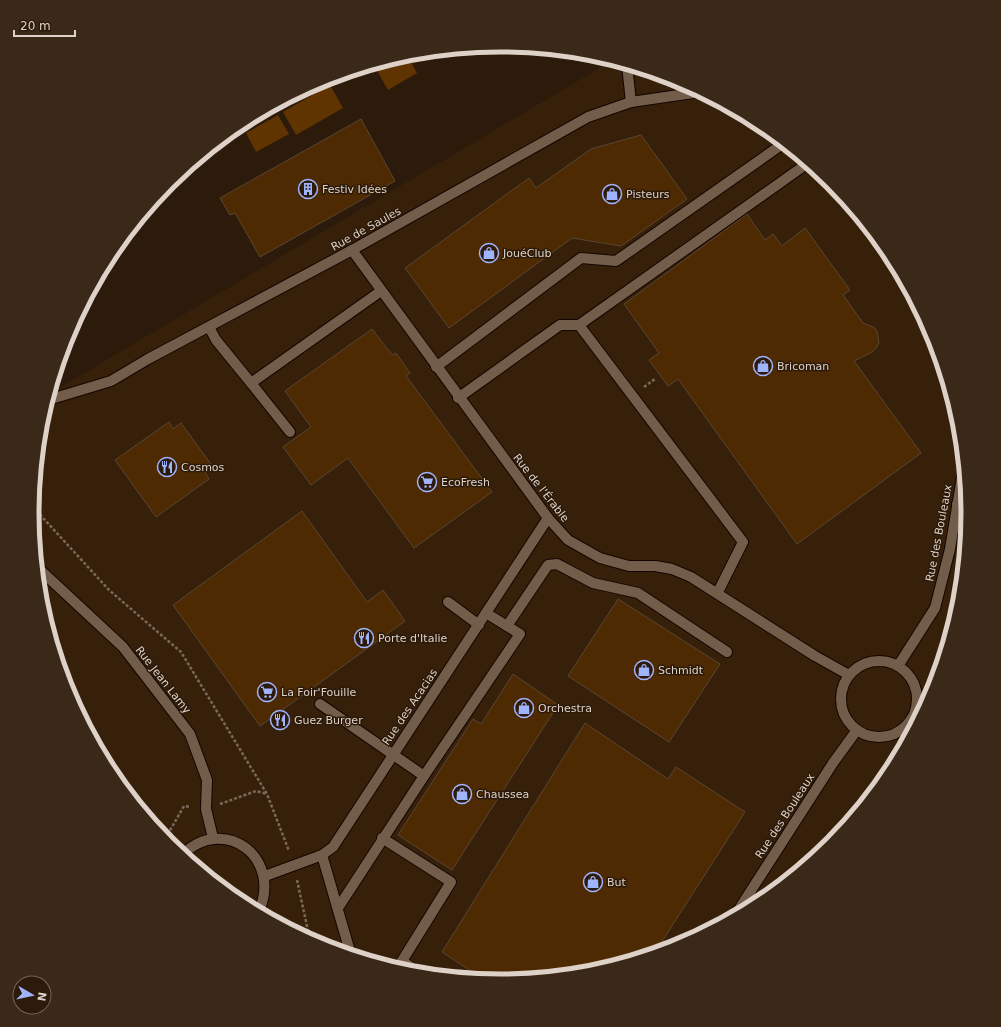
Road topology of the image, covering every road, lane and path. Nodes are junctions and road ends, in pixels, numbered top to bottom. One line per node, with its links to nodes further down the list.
1 (628, 70): 3 (street)
2 (691, 93): 3 (street, Rue de Saules)
3 (631, 102): 6 (street, Rue de Saules)
4 (780, 146): 10 (street)
5 (804, 166): 8 (street)
6 (352, 250): 7 (street, Rue de l'Érable); 9 (street, Rue de Saules)
7 (381, 291): 10 (street, Rue de l'Érable); 11 (street)
8 (580, 325): 13 (street); 21 (street)
9 (210, 328): 11 (street); 12 (street, Rue de Saules)
10 (436, 366): 13 (street, Rue de l'Érable)
11 (251, 383): 14 (street)
12 (54, 398)
13 (458, 398): 19 (street, Rue de l'Érable)
14 (290, 432)
15 (961, 482): 16 (street, Rue des Bouleaux)
16 (957, 504): 17 (street); 27 (street, Rue des Bouleaux)
17 (962, 505)
18 (39, 514): 39 (path)
19 (548, 518): 21 (street, Rue de l'Érable); 23 (street, Rue des Acacias)
20 (43, 572): 35 (street, Rue Jean Lamy)
21 (718, 592): 28 (street, Rue de l'Érable)
22 (448, 602): 24 (street)
23 (486, 613): 24 (street, Rue des Acacias); 25 (street)
24 (479, 625): 33 (street, Rue des Acacias)
25 (507, 626): 26 (street); 34 (street)
26 (727, 652)
27 (898, 666): 28 (street); 30 (street)
28 (849, 675): 32 (street)
29 (320, 704): 33 (street)
30 (914, 717)
31 (912, 722): 32 (street)
32 (856, 730): 42 (street, Rue des Bouleaux)
33 (393, 754): 34 (street); 38 (street, Rue des Acacias)
34 (424, 776): 36 (street)
35 (213, 838): 37 (street); 40 (street)
36 (382, 838): 43 (street); 46 (street)
37 (186, 851)
38 (322, 855): 39 (street, Rue des Acacias); 43 (street)
39 (294, 865): 40 (street, Rue des Acacias); 44 (path)
40 (265, 876): 41 (street)
41 (261, 907)
42 (740, 907)
43 (338, 908): 45 (street)
44 (308, 933)
45 (350, 950)
46 (400, 964)

